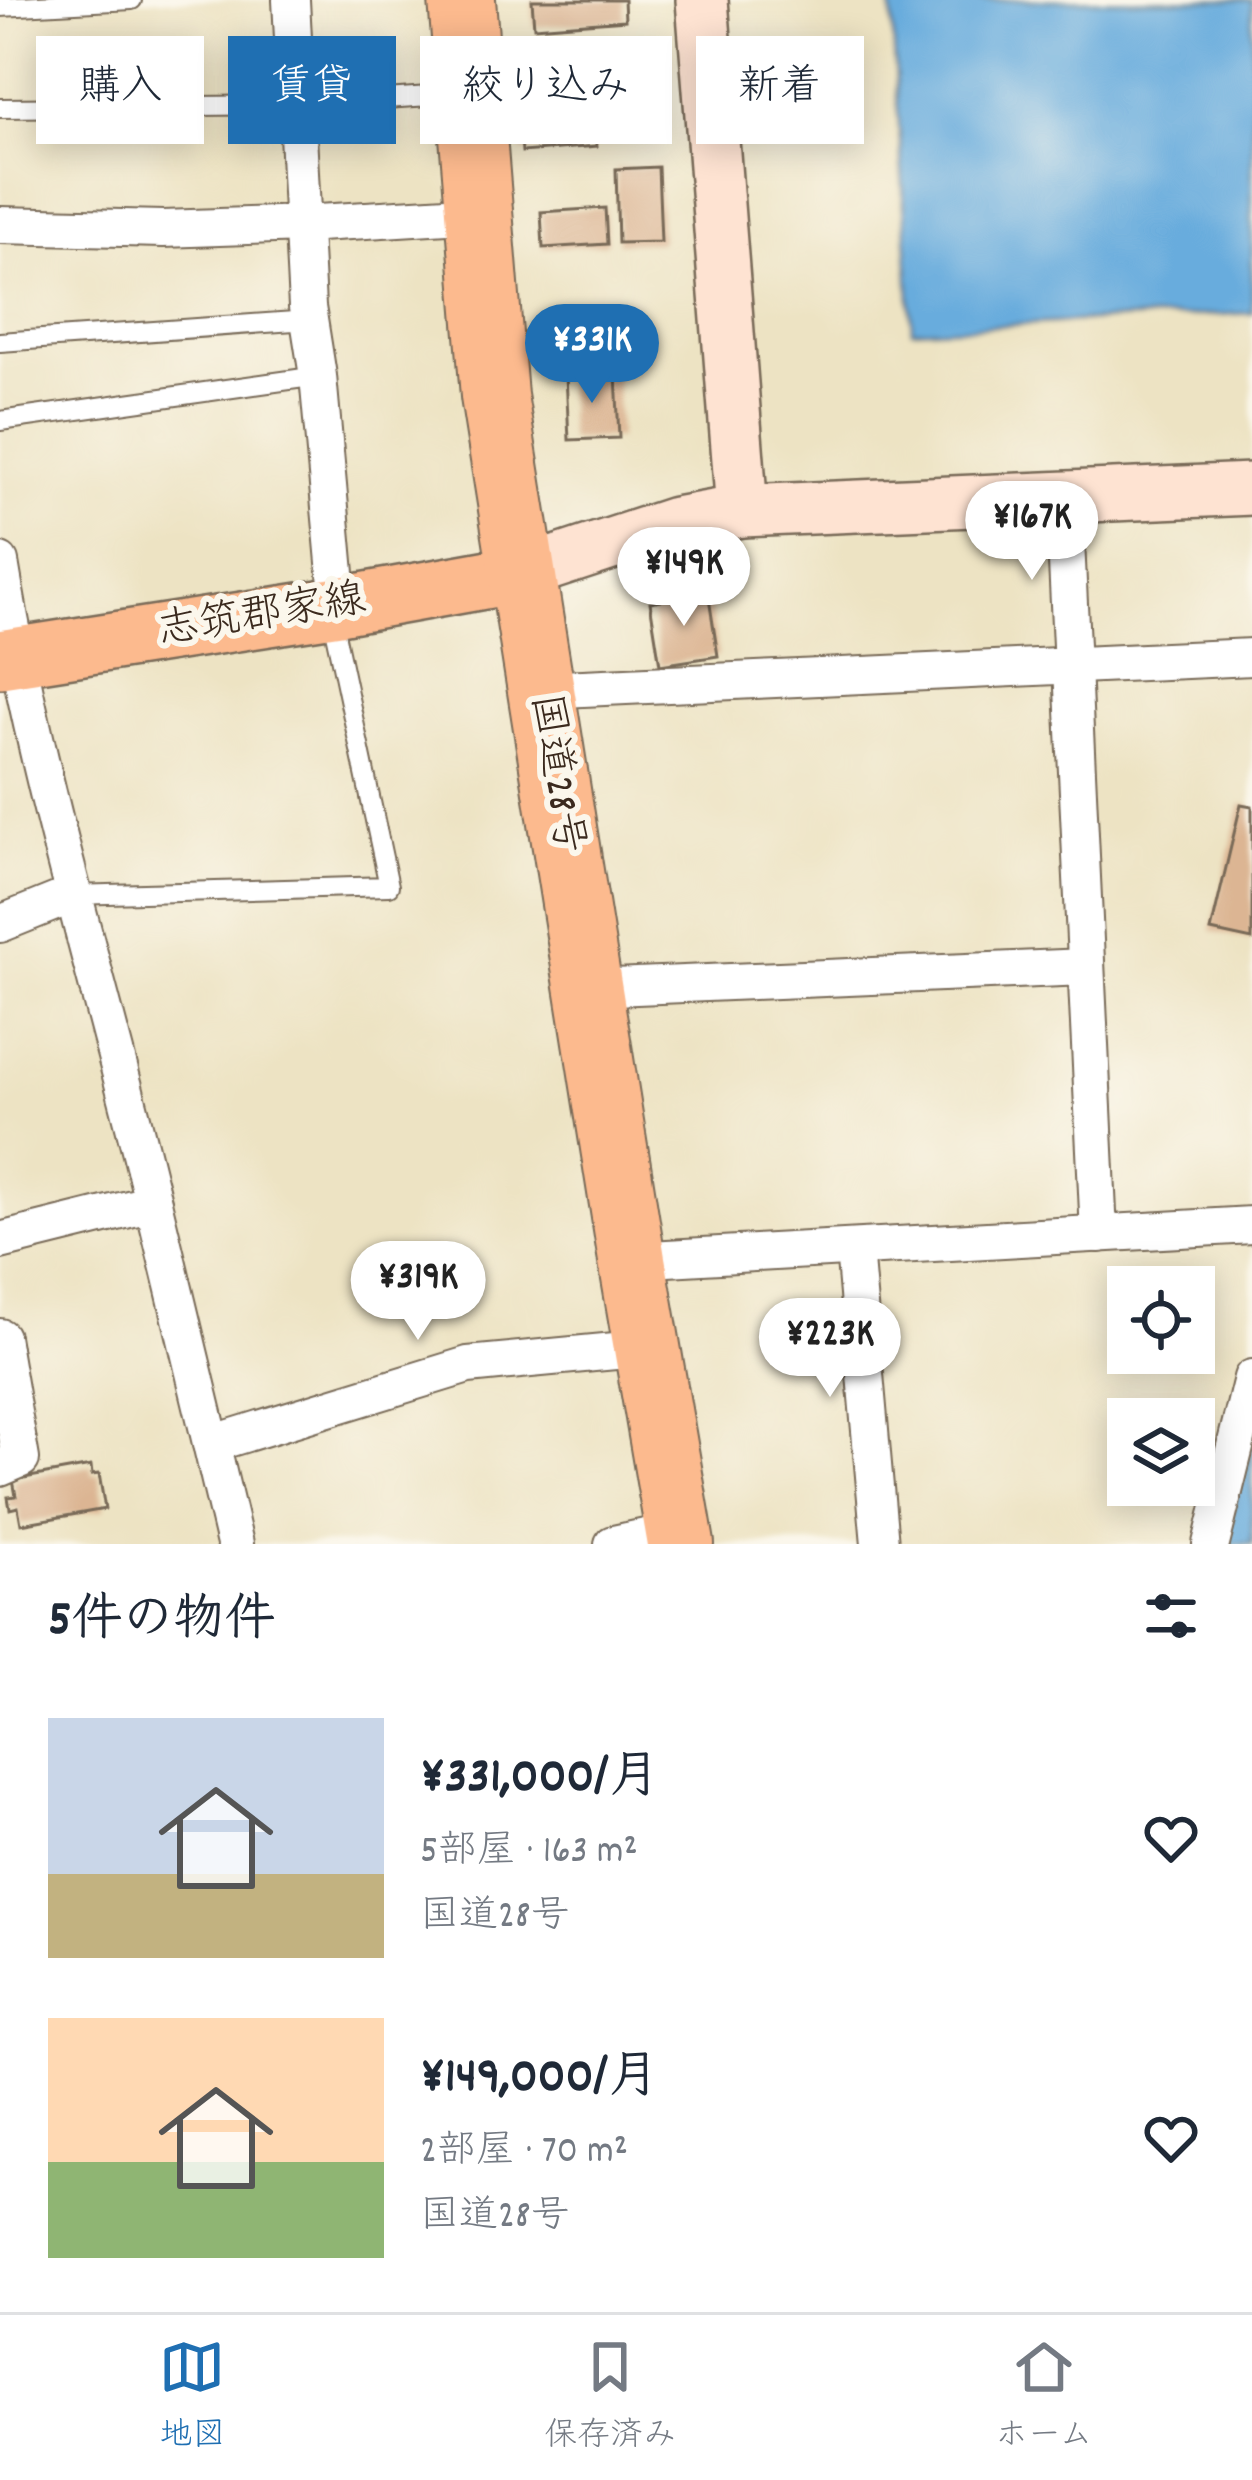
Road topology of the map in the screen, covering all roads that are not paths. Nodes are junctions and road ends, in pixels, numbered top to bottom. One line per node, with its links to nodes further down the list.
1 (132, 0): 5 (lane)
2 (291, 0): 6 (street)
3 (462, 0): 7 (highway, 国道28号)
4 (702, 0): 21 (street)
5 (0, 7)
6 (293, 36)
7 (465, 36)
8 (228, 106): 9 (lane)
9 (0, 108)
10 (299, 144): 13 (street)
11 (474, 144): 12 (highway, 国道28号)
12 (479, 213): 13 (street); 23 (highway, 国道28号)
13 (302, 224): 14 (street); 15 (street)
14 (0, 225)
15 (309, 320): 16 (lane); 17 (street)
16 (0, 342)
17 (318, 376): 18 (lane); 24 (street)
18 (0, 421)
19 (1252, 489): 20 (street)
20 (1064, 499): 21 (street); 27 (street)
21 (742, 511): 23 (street)
22 (0, 562): 26 (street)
23 (523, 573): 24 (main road, 志筑郡家線); 28 (highway, 国道28号)
24 (334, 607): 26 (main road, 志筑郡家線); 29 (lane)
25 (1252, 657): 27 (street)
26 (8, 658): 29 (street)
27 (1071, 664): 28 (street); 31 (street)
28 (540, 690): 32 (highway, 国道28号)
29 (71, 895): 30 (street); 33 (street)
30 (0, 924)
31 (1086, 967): 32 (street); 35 (street)
32 (590, 988): 38 (highway, 国道28号)
33 (153, 1203): 36 (street); 42 (street)
34 (1252, 1225): 35 (street)
35 (1099, 1234): 37 (street)
36 (0, 1241)
37 (854, 1249): 38 (street); 47 (street)
38 (632, 1259): 40 (highway, 国道28号)
39 (0, 1337): 43 (street)
40 (647, 1348): 42 (street); 44 (highway, 国道28号)
41 (1252, 1378): 48 (street)
42 (211, 1444): 45 (street)
43 (0, 1468)
44 (679, 1537): 46 (street)
45 (235, 1544)
46 (613, 1544)
47 (880, 1544)
48 (1210, 1544)

